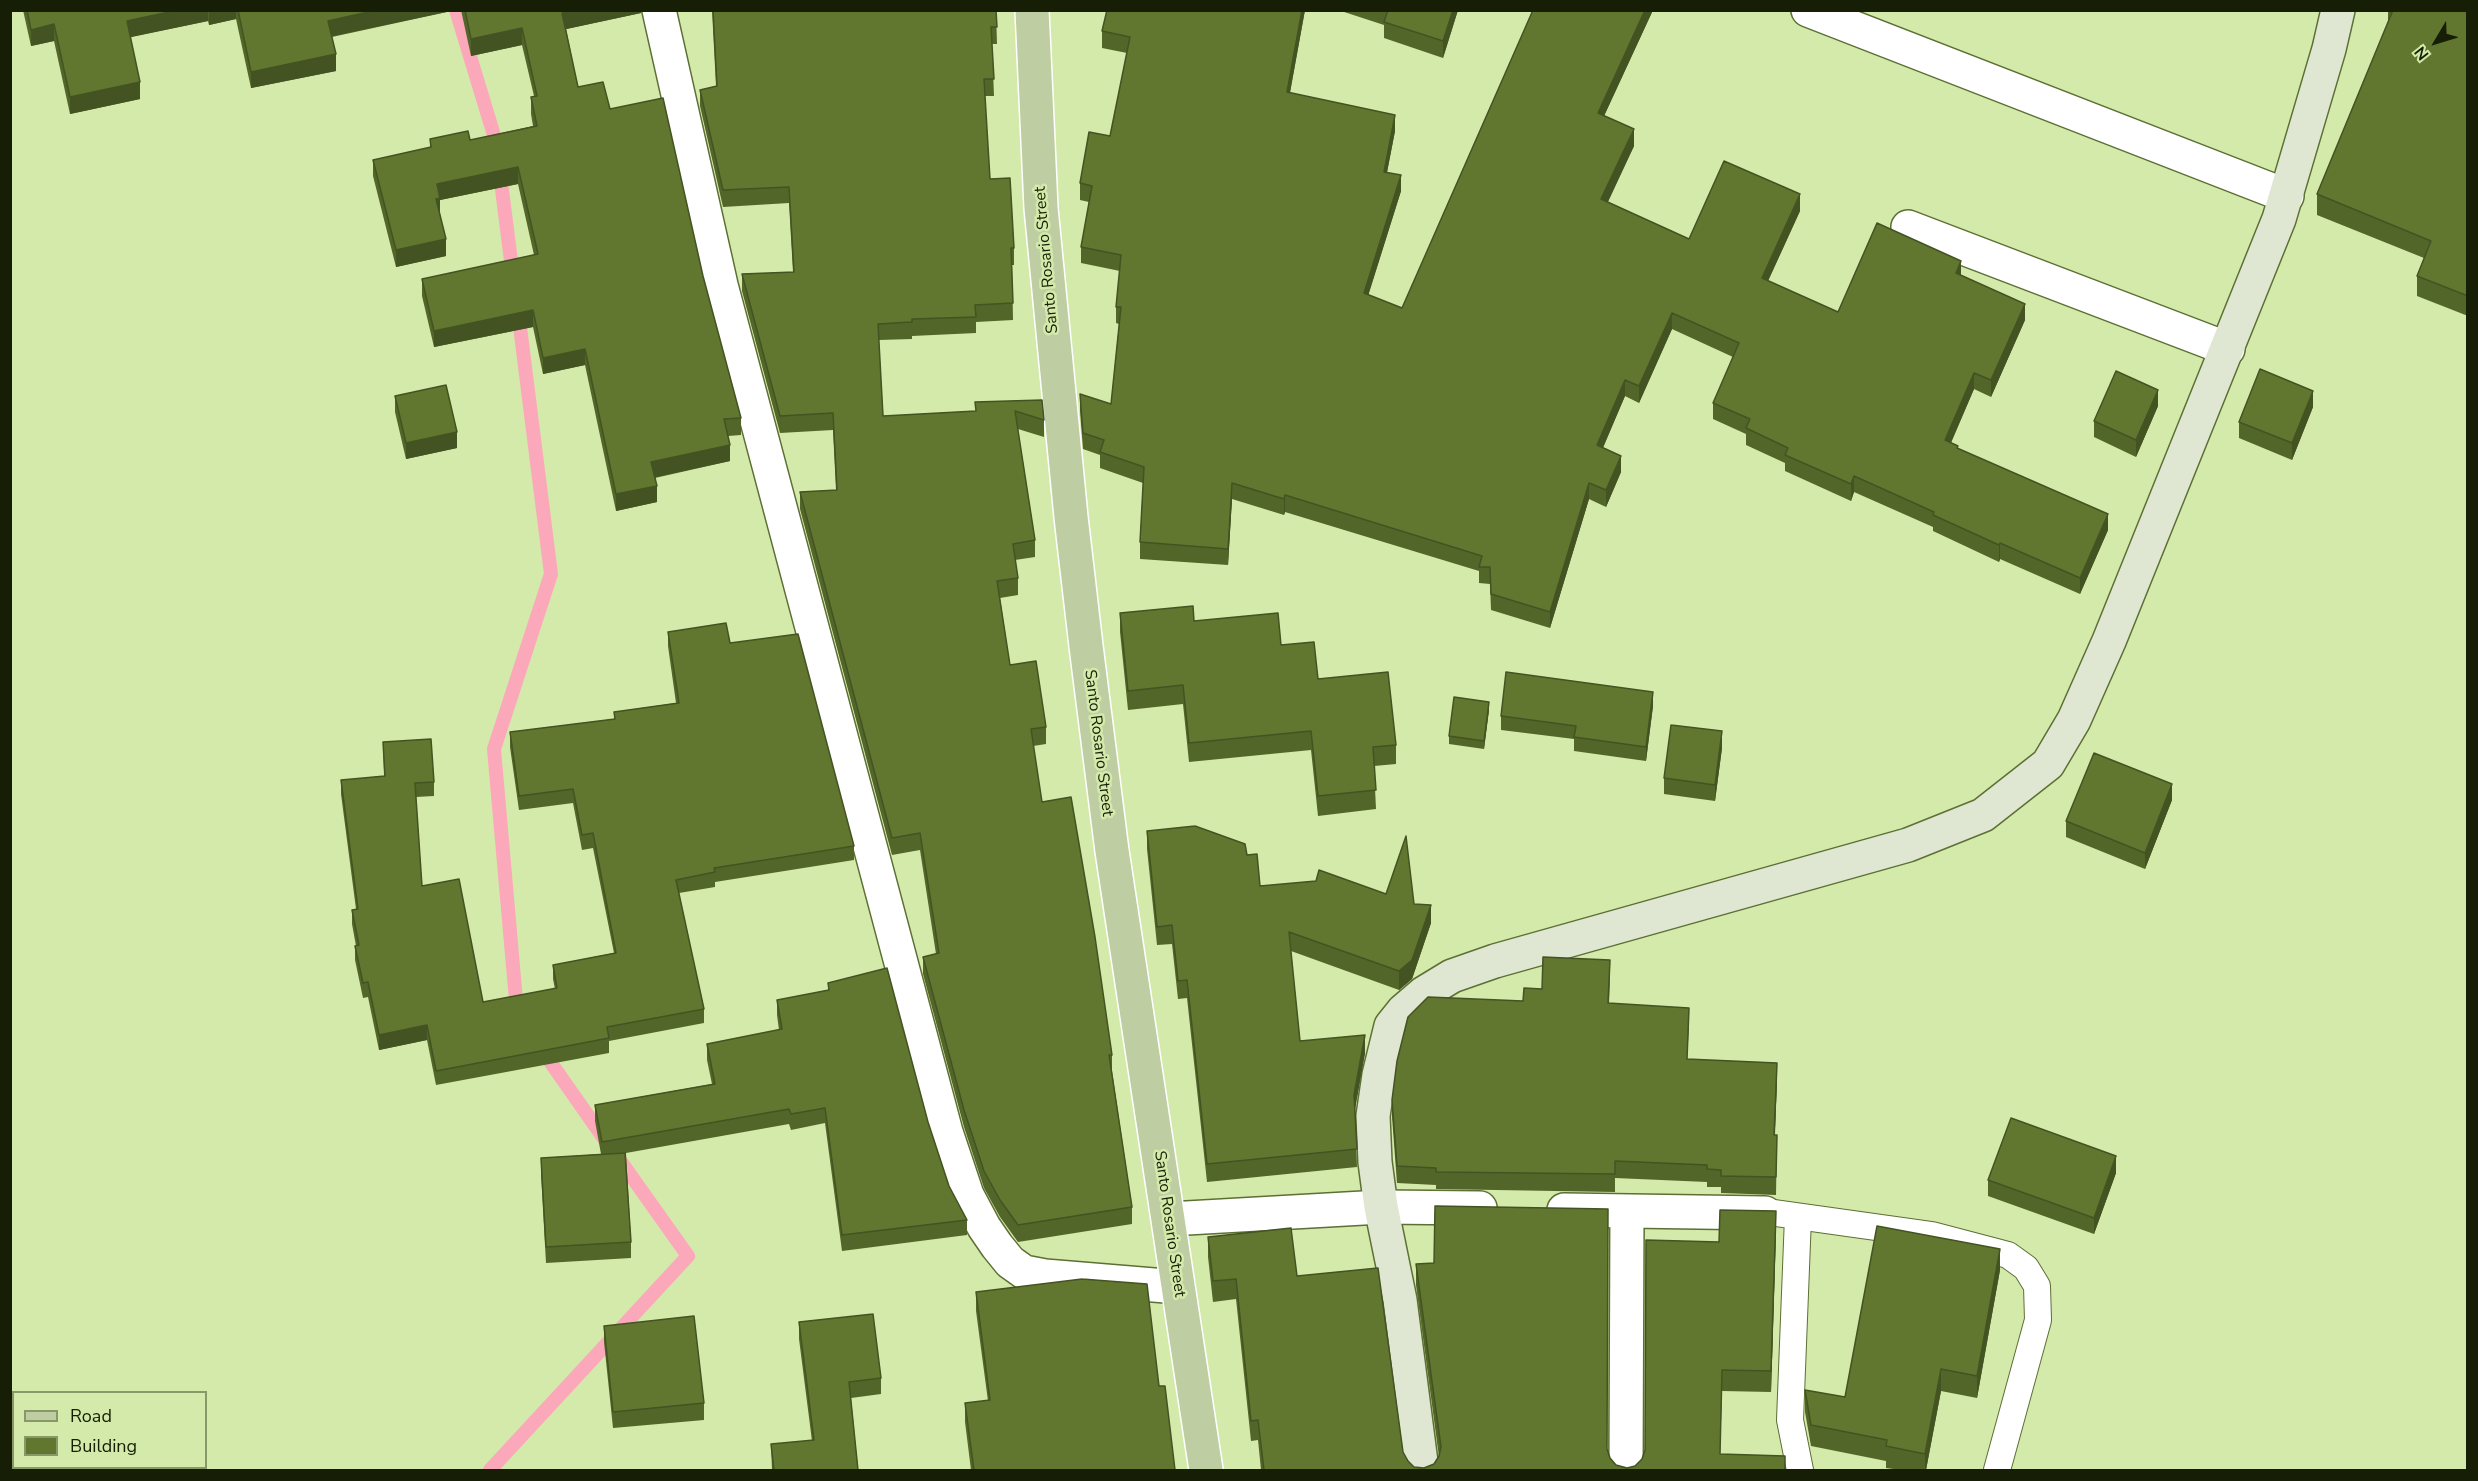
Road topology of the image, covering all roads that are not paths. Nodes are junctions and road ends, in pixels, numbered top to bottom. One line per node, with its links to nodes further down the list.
1 (659, 10): 12 (street)
2 (1032, 10): 11 (main road, Santo Rosario Street)
3 (1808, 10): 5 (street)
4 (2338, 10): 5 (street)
5 (2287, 196): 7 (street)
6 (1908, 227): 7 (street)
7 (2228, 349): 8 (street)
8 (1381, 1207): 9 (street); 11 (street); 14 (street)
9 (1627, 1211): 10 (street); 15 (street)
10 (1787, 1215): 16 (lane); 17 (lane)
11 (1169, 1219): 12 (main road, Santo Rosario Street)
12 (1178, 1287): 13 (main road, Santo Rosario Street)
13 (1206, 1470)
14 (1422, 1470)
15 (1626, 1470)
16 (1800, 1470)
17 (1997, 1470)

